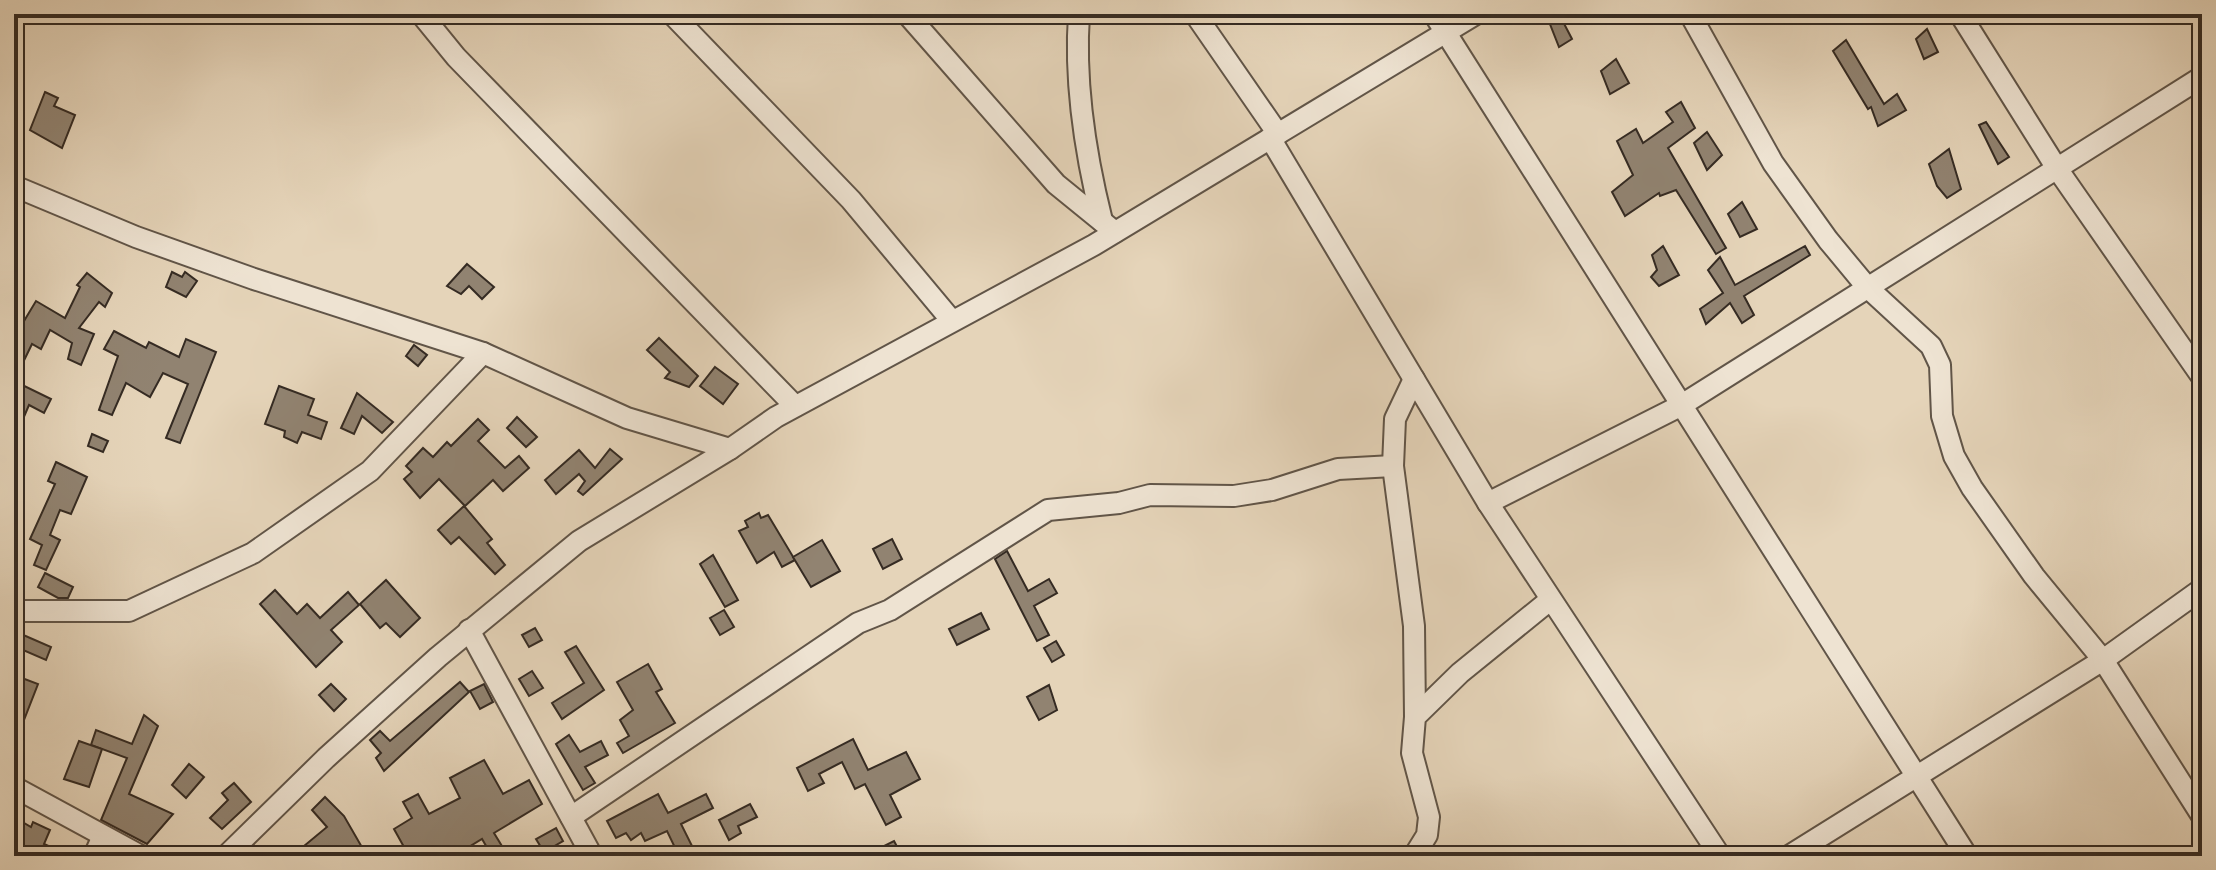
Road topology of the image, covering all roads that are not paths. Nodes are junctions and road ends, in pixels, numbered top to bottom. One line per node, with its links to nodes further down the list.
1 (421, 14): 21 (street)
2 (672, 14): 17 (street)
3 (907, 14): 15 (street)
4 (1079, 14): 15 (street)
5 (1195, 14): 12 (street)
6 (1434, 14): 10 (street)
7 (1476, 14): 10 (street)
8 (1690, 14): 16 (street)
9 (1960, 14): 13 (street)
10 (1446, 33): 12 (street); 22 (street)
11 (2202, 77): 13 (street)
12 (1274, 136): 15 (street); 20 (street)
13 (2056, 167): 16 (street); 19 (street)
14 (14, 186): 18 (street)
15 (1109, 227): 17 (street)
16 (1867, 287): 22 (street); 30 (street)
17 (952, 321): 21 (street)
18 (483, 353): 23 (street); 28 (street)
19 (2202, 377)
20 (1414, 379): 24 (street); 25 (street)
21 (795, 406): 23 (street)
22 (1680, 406): 25 (street); 32 (street)
23 (730, 449): 29 (street)
24 (1393, 466): 31 (street); 35 (street)
25 (1488, 503): 27 (street)
26 (2202, 589): 30 (street)
27 (1550, 600): 31 (street); 42 (street)
28 (14, 611)
29 (469, 630): 35 (street); 39 (street)
30 (2103, 660): 32 (street); 34 (street)
31 (1415, 717): 41 (street)
32 (1917, 779): 43 (street); 44 (street)
33 (14, 787): 36 (street)
34 (2202, 816)
35 (571, 817): 40 (street)
36 (103, 836): 37 (street); 38 (street)
37 (94, 856)
38 (141, 856)
39 (226, 856)
40 (592, 856)
41 (1414, 856)
42 (1720, 856)
43 (1789, 856)
44 (1967, 856)

